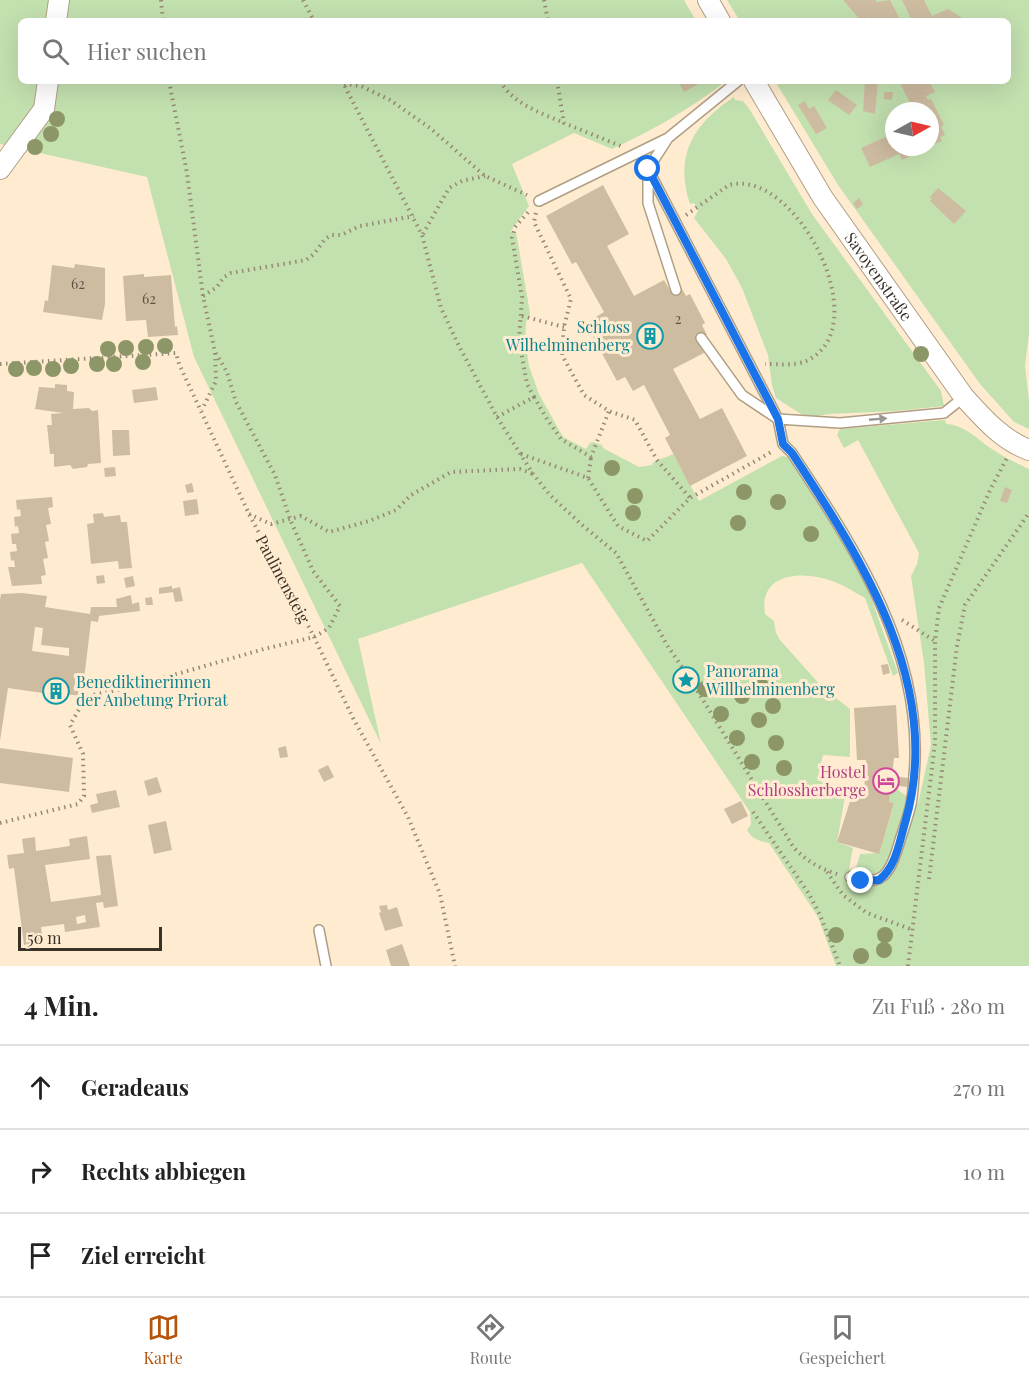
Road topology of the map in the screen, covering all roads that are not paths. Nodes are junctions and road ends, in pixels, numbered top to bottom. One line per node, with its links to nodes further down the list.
1 (59, 0): 3 (street)
2 (708, 0): 4 (street)
3 (56, 18)
4 (718, 18)
5 (48, 84): 9 (street)
6 (734, 84): 8 (lane)
7 (756, 84): 14 (street, Savoyenstraße)
8 (668, 138): 10 (lane); 11 (lane)
9 (0, 169)
10 (648, 169): 12 (lane); 15 (lane)
11 (538, 201)
12 (676, 290)
13 (701, 338): 15 (lane)
14 (964, 397): 15 (lane, one-way to 14); 16 (street, Savoyenstraße)
15 (778, 419): 17 (lane)
16 (1022, 448)
17 (850, 877)
18 (320, 930): 19 (lane)
19 (326, 966)

